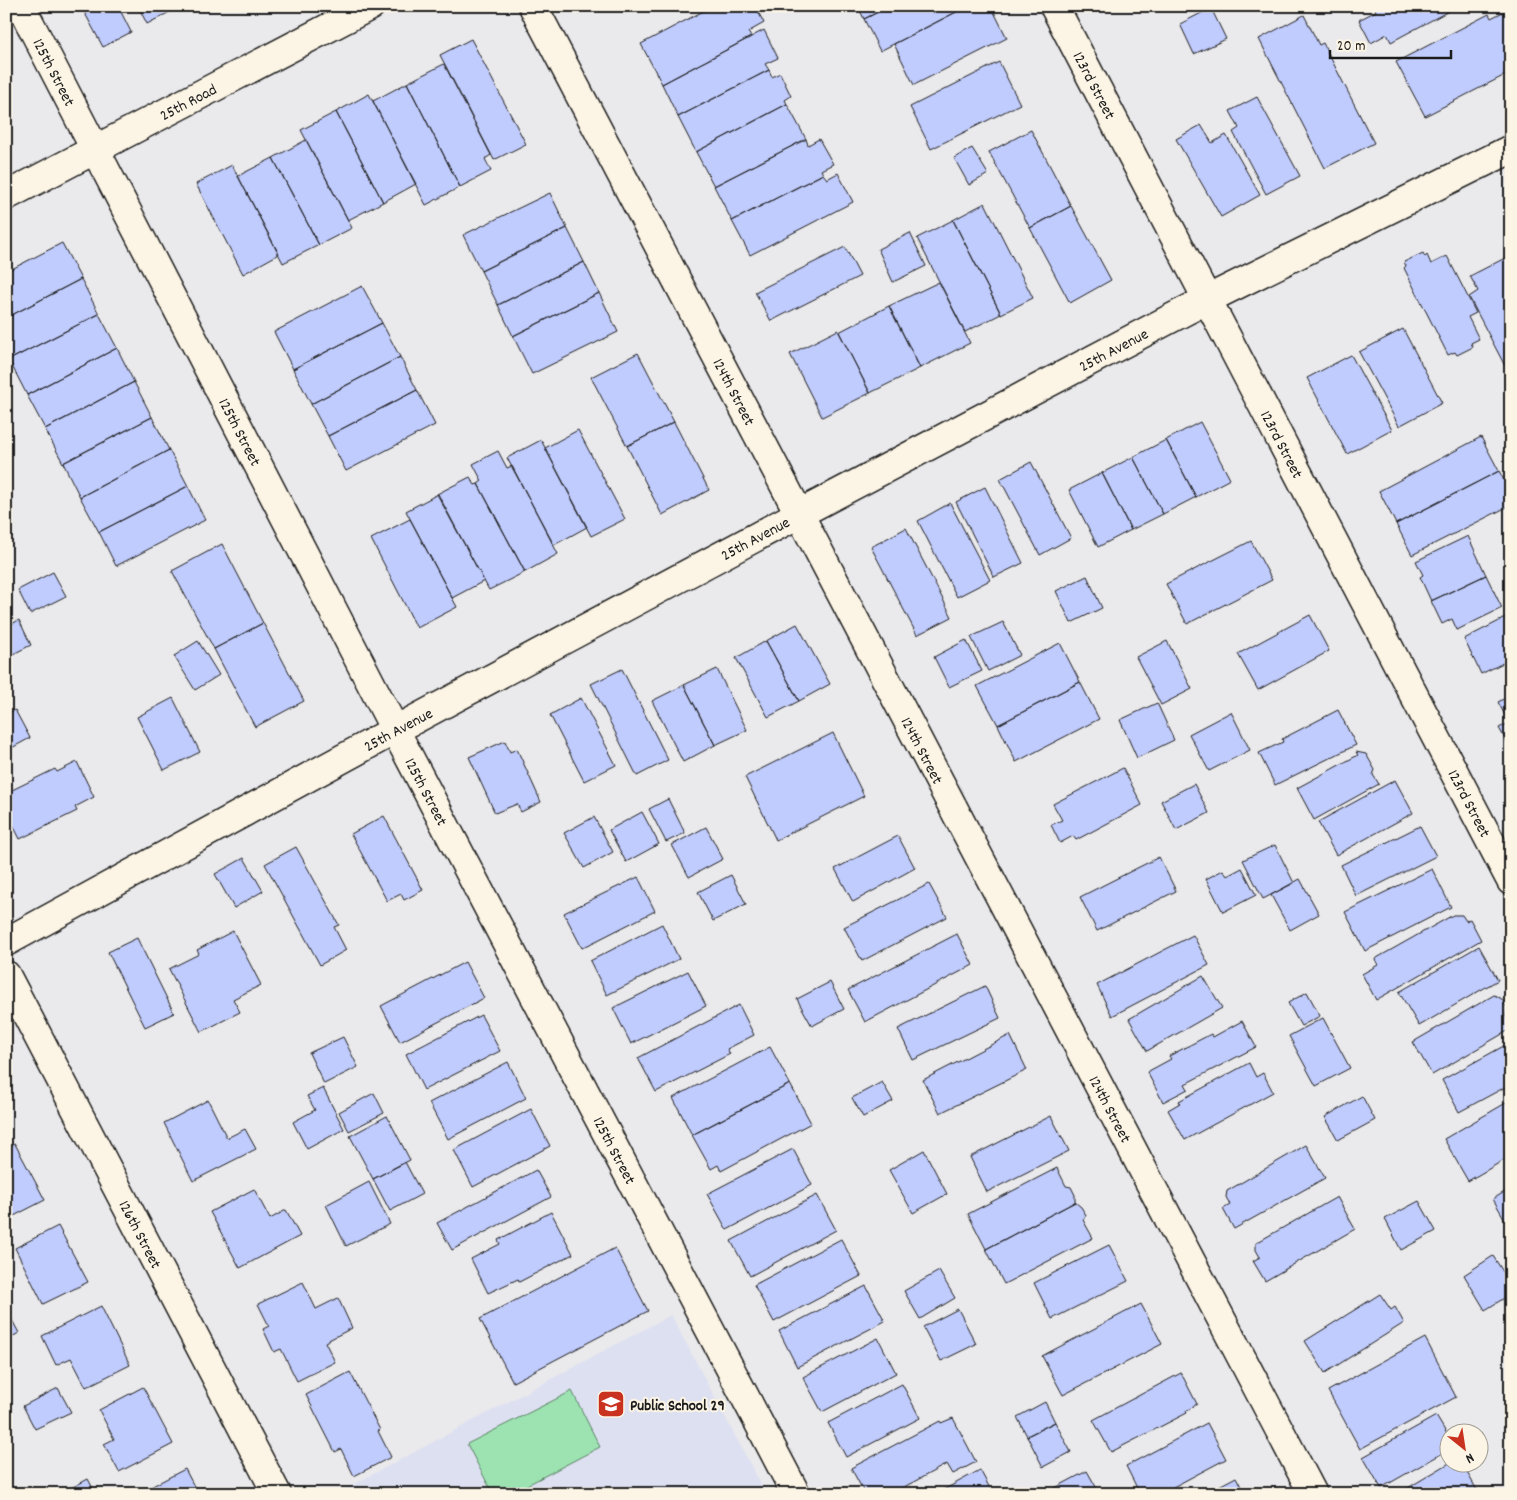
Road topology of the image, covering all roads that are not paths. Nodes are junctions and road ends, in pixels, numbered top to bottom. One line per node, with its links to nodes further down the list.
1 (21, 6): 5 (street, 125th Street)
2 (370, 6): 5 (street, 25th Road)
3 (533, 6): 9 (street, 124th Street)
4 (1054, 6): 8 (street, 123rd Street)
5 (96, 149): 7 (street, 25th Road); 10 (street, 125th Street)
6 (1511, 149): 8 (street, 25th Avenue)
7 (6, 196)
8 (1206, 300): 9 (street, 25th Avenue); 11 (street, 123rd Street)
9 (799, 514): 10 (street, 25th Avenue); 16 (street, 124th Street)
10 (395, 730): 12 (street, 25th Avenue); 15 (street, 125th Street)
11 (1511, 881)
12 (6, 942)
13 (6, 975): 14 (street, 126th Street)
14 (277, 1494)
15 (796, 1494)
16 (1314, 1494)

